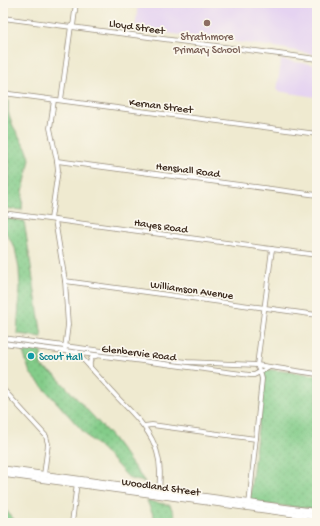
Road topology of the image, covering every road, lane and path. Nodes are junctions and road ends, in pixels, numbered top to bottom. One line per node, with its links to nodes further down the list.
1 (76, 3): 3 (street)
2 (3, 18): 3 (street, Lloyd Street)
3 (72, 26): 4 (street, Lloyd Street); 7 (street)
4 (317, 59)
5 (3, 93): 6 (street, Kernan Street)
6 (54, 100): 7 (street, Kernan Street); 9 (street)
7 (61, 100): 8 (street, Kernan Street)
8 (317, 134)
9 (57, 161): 10 (street, Henshall Road); 12 (street)
10 (317, 195)
11 (3, 213): 12 (street, Hayes Road)
12 (53, 220): 13 (street, Hayes Road); 15 (street)
13 (272, 249): 14 (street, Hayes Road); 16 (street)
14 (317, 255)
15 (65, 281): 16 (street, Williamson Avenue); 21 (street)
16 (264, 308): 17 (street, Williamson Avenue); 26 (street)
17 (317, 314)
18 (3, 338): 19 (street, Glenbervie Road)
19 (13, 342): 20 (street, Glenbervie Road); 21 (street, Glenbervie Road); 23 (street, Glenbervie Road)
20 (3, 343)
21 (65, 346): 22 (street, Glenbervie Road); 23 (street)
22 (78, 348): 24 (street); 26 (street, Glenbervie Road)
23 (64, 351): 24 (street, Glenbervie Road)
24 (77, 353): 25 (street, Glenbervie Road); 27 (street)
25 (99, 355): 27 (street); 29 (street, Glenbervie Road)
26 (257, 365): 28 (street, Glenbervie Road); 29 (street)
27 (90, 368): 32 (street)
28 (271, 368): 29 (street, Glenbervie Road); 30 (street, Glenbervie Road)
29 (259, 372): 35 (street)
30 (317, 374)
31 (3, 389): 38 (street)
32 (144, 426): 33 (street); 34 (street)
33 (158, 426): 34 (street); 35 (street)
34 (147, 431): 40 (street)
35 (256, 439): 41 (street)
36 (3, 469): 38 (main road, Woodland Street)
37 (3, 474): 38 (main road, Woodland Street)
38 (44, 477): 39 (main road, Woodland Street)
39 (77, 482): 40 (main road, Woodland Street); 45 (street)
40 (159, 493): 41 (main road, Woodland Street)
41 (249, 505): 42 (main road, Woodland Street)
42 (300, 512): 43 (main road, Woodland Street); 44 (main road, Woodland Street)
43 (317, 512)
44 (317, 517)
45 (72, 523)

